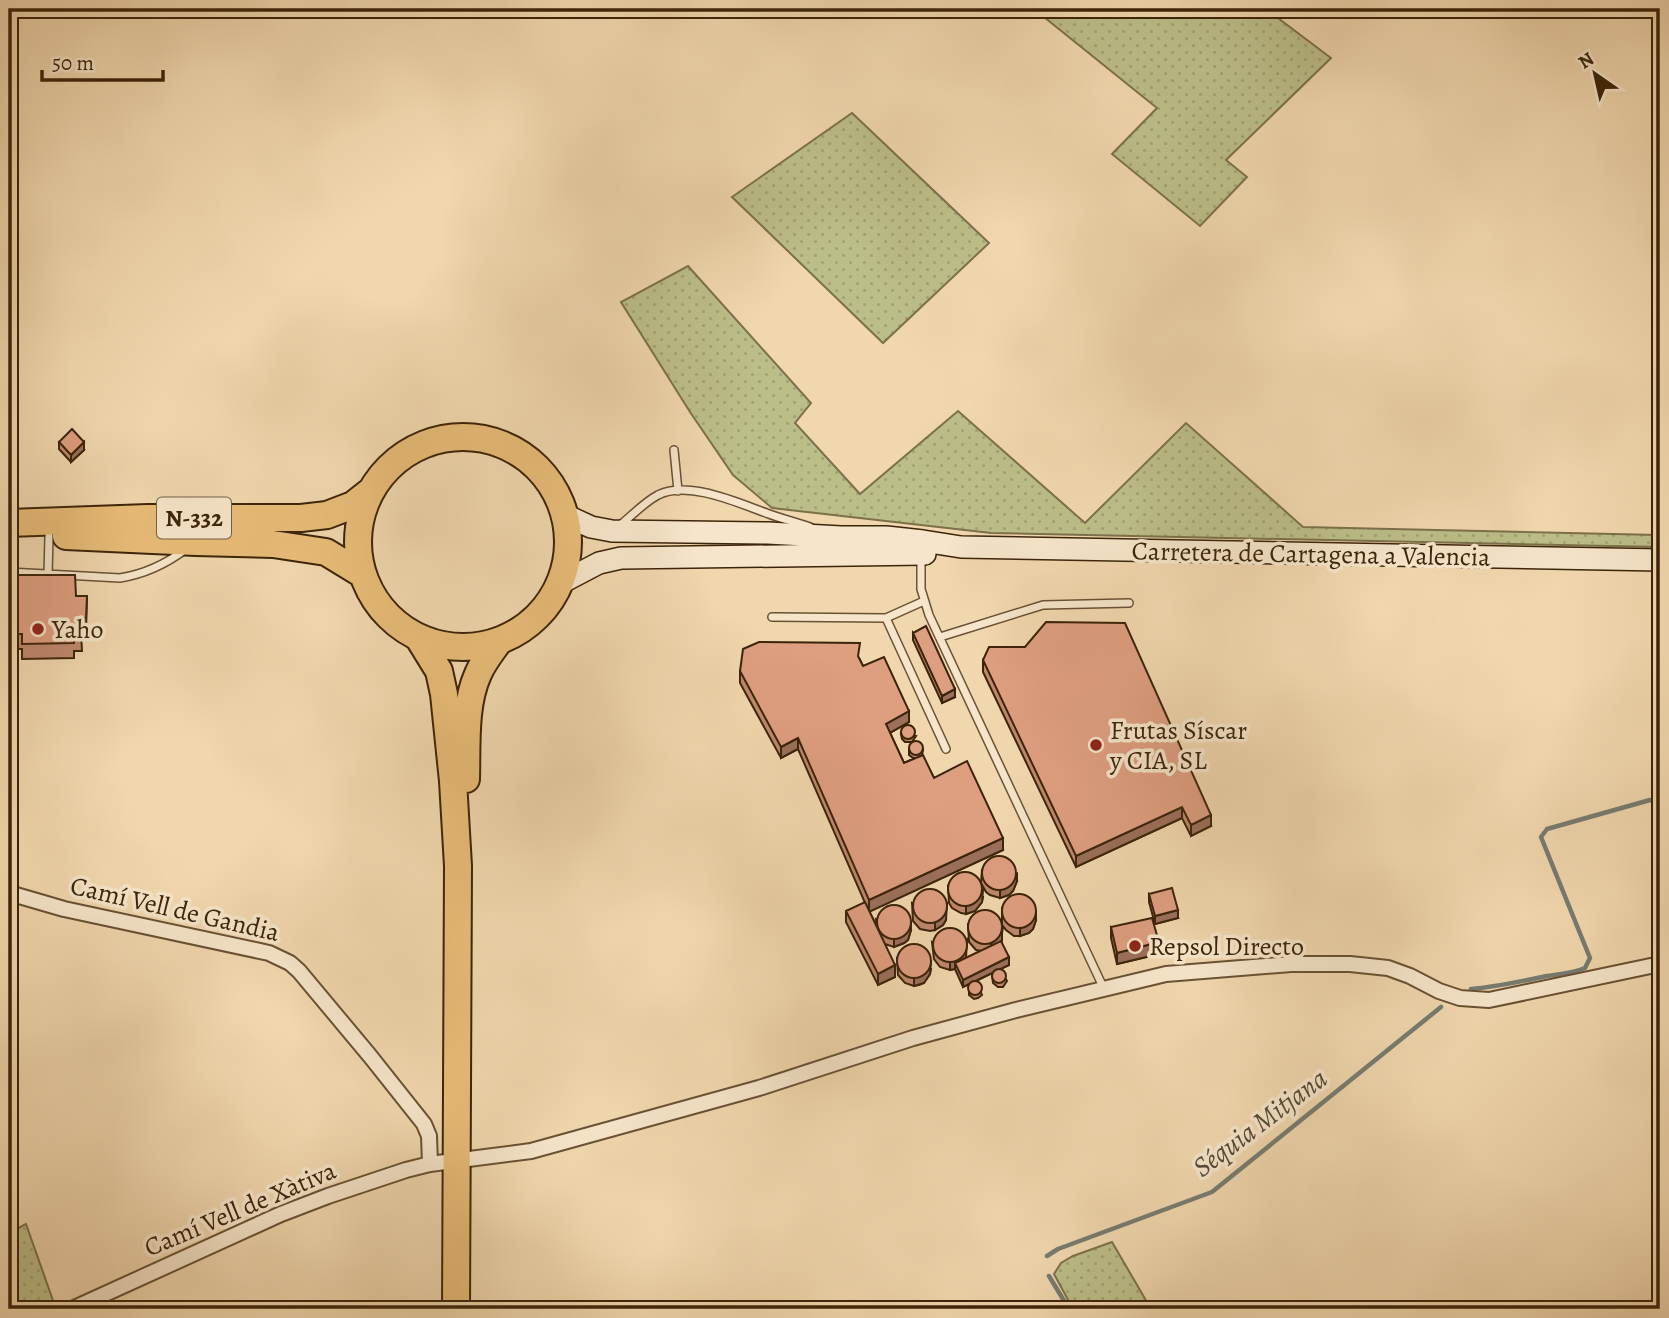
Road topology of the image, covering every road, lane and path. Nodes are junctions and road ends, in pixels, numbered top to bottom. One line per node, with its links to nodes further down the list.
1 (674, 450): 3 (lane)
2 (372, 490): 4 (highway); 5 (highway, N-332); 15 (highway)
3 (678, 491): 6 (lane); 9 (lane)
4 (565, 515): 6 (main road, Carretera de Cartagena a Valencia); 17 (highway)
5 (9, 523)
6 (612, 531): 9 (main road, Carretera de Cartagena a Valencia)
7 (9, 534): 8 (highway, N-332)
8 (49, 536): 10 (highway, N-332); 16 (lane)
9 (841, 537): 11 (main road, Carretera de Cartagena a Valencia)
10 (196, 542): 15 (highway, N-332); 16 (lane)
11 (961, 547): 12 (main road, Carretera de Cartagena a Valencia); 13 (main road, Carretera de Cartagena a Valencia)
12 (921, 554): 17 (main road, Carretera de Cartagena a Valencia); 18 (lane)
13 (1660, 560)
14 (9, 572): 16 (lane)
15 (362, 574): 23 (highway)
16 (48, 575)
17 (559, 584): 24 (highway)
18 (924, 601): 21 (lane); 22 (lane)
19 (1129, 603): 22 (lane)
20 (772, 617): 21 (lane)
21 (886, 618): 25 (lane)
22 (940, 637): 29 (lane)
23 (418, 638): 24 (highway); 26 (highway)
24 (499, 641): 26 (highway)
25 (946, 749)
26 (458, 866): 30 (highway)
27 (9, 893): 31 (street, Camí Vell de Gandia)
28 (1660, 964): 29 (street, Camí Vell de Xàtiva)
29 (1104, 989): 30 (street, Camí Vell de Xàtiva)
30 (457, 1160): 31 (street, Camí Vell de Xàtiva); 33 (highway)
31 (430, 1164): 32 (street, Camí Vell de Xàtiva)
32 (72, 1309)
33 (456, 1309)

